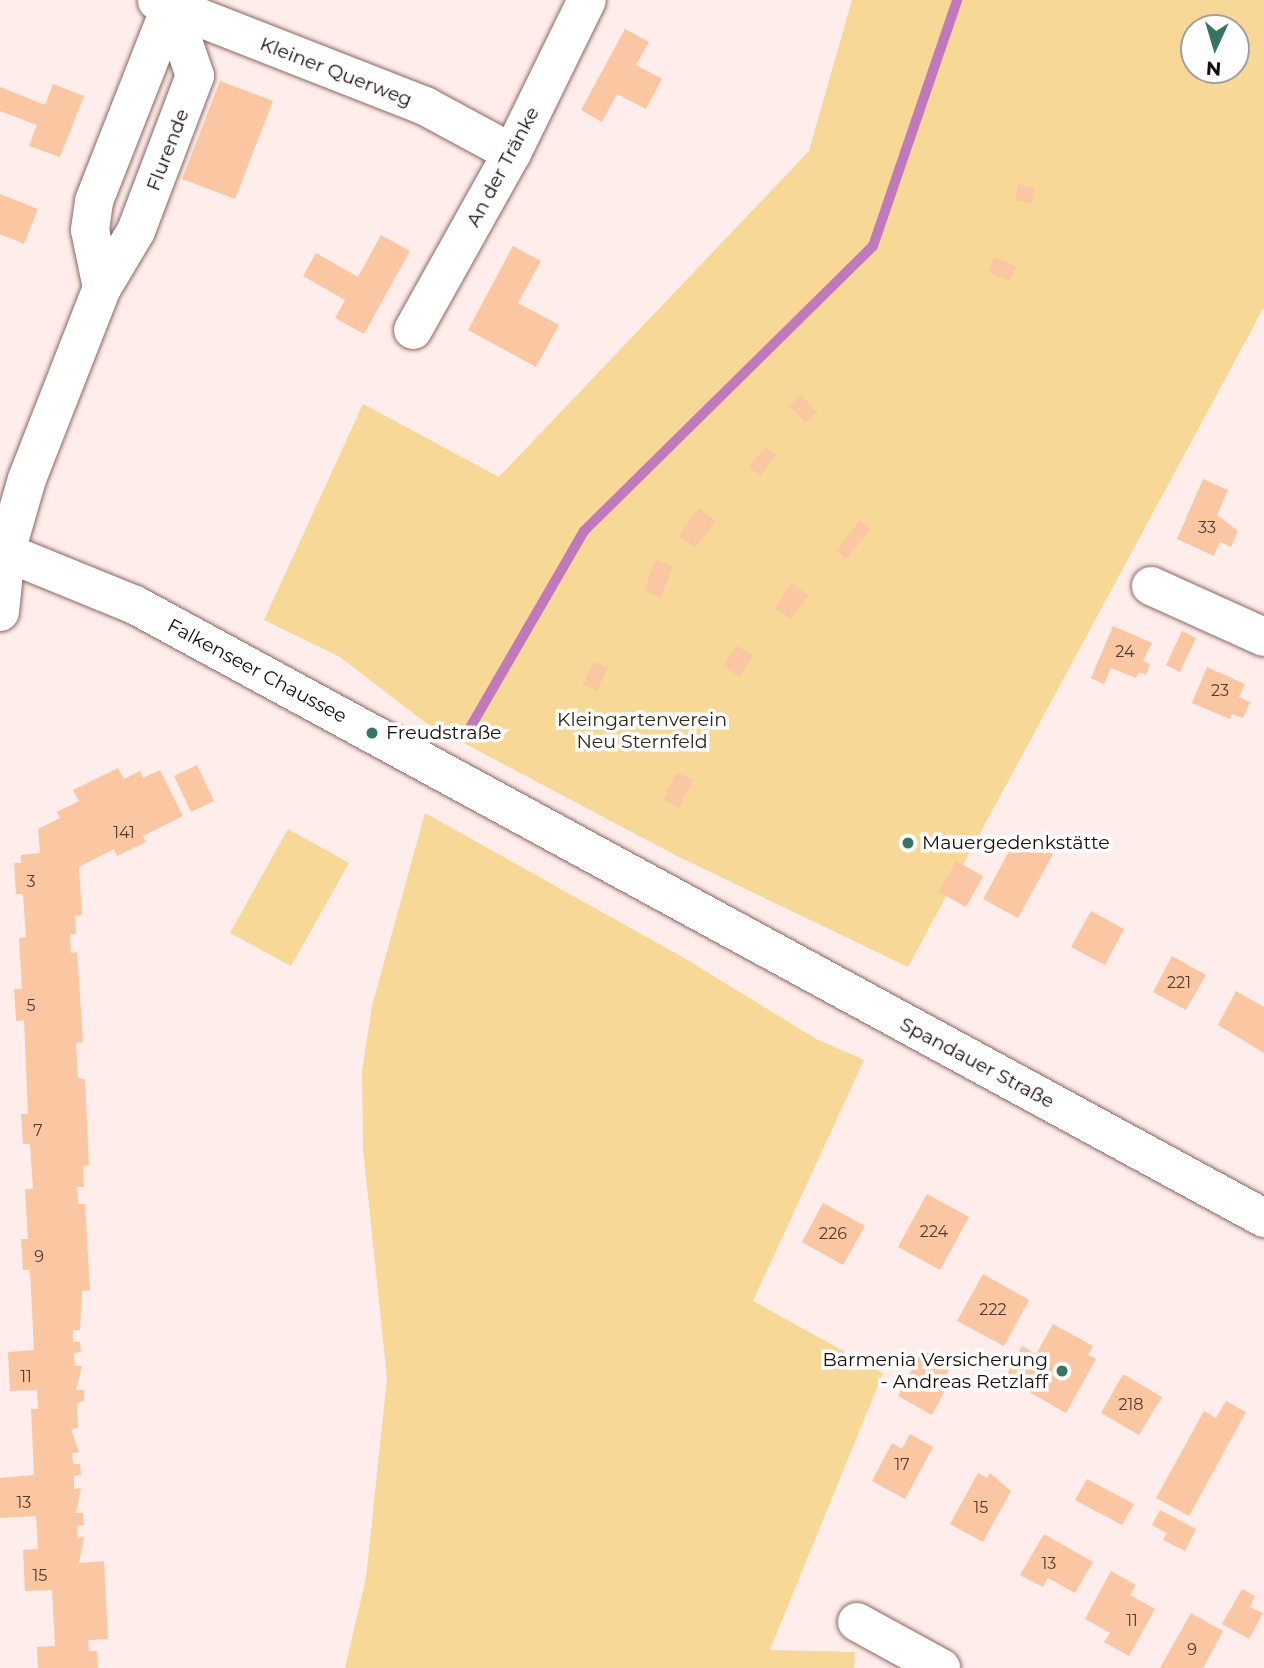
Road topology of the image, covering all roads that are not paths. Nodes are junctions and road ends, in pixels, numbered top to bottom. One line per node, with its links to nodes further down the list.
1 (587, 0): 3 (street, An der Tränke)
2 (166, 2): 3 (street, Kleiner Querweg); 4 (street); 4 (street, Flurende)
3 (512, 153): 5 (street, An der Tränke)
4 (102, 288): 6 (street, Flurende)
5 (414, 330)
6 (3, 551): 8 (street); 10 (street, Falkenseer Chaussee)
7 (1151, 586): 9 (street)
8 (0, 612)
9 (1264, 637)
10 (694, 904): 11 (street, Spandauer Straße)
11 (1264, 1218)
12 (857, 1622): 13 (street)
13 (941, 1668)

